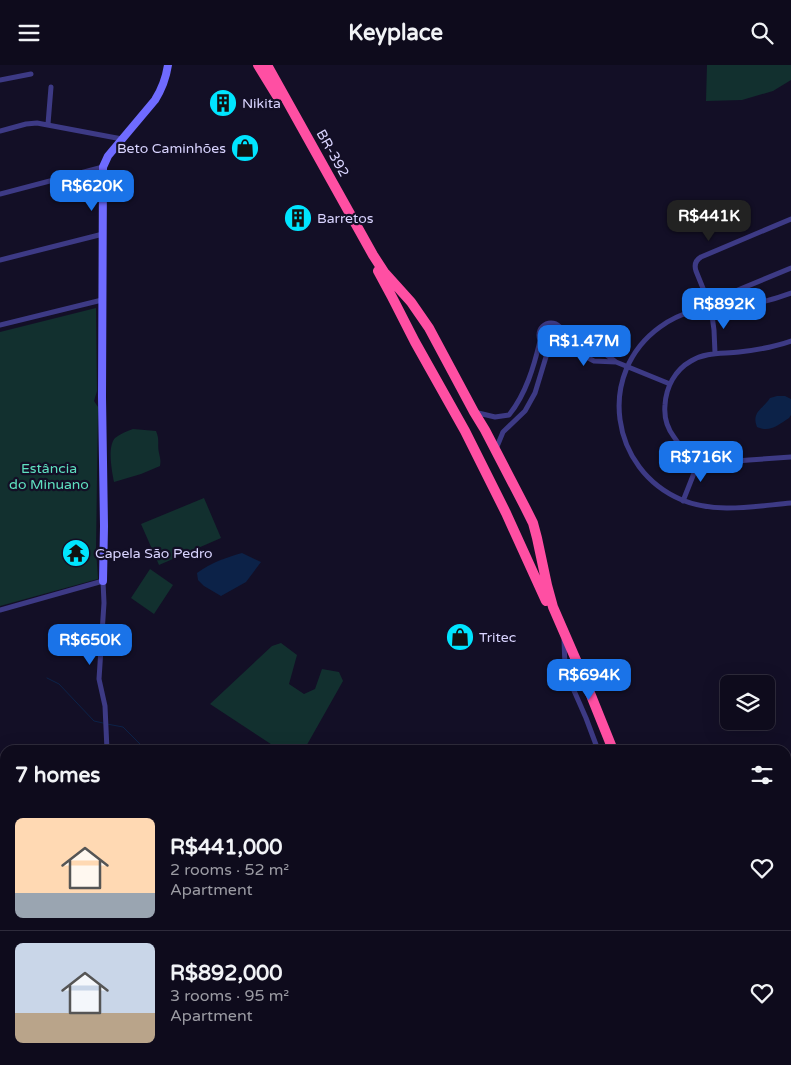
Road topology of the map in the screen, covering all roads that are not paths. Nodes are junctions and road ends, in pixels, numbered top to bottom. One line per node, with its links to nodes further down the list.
1 (168, 65): 9 (street)
2 (258, 65): 22 (highway, BR-392)
3 (267, 65): 20 (highway, BR-392)
4 (31, 74): 5 (street)
5 (0, 80)
6 (51, 87): 7 (street)
7 (48, 124): 8 (street); 9 (street)
8 (0, 131)
9 (122, 139): 10 (street)
10 (104, 167): 11 (street); 13 (street)
11 (0, 193)
12 (791, 219): 18 (street)
13 (103, 234): 14 (street); 17 (street)
14 (0, 260)
15 (791, 268): 18 (street)
16 (791, 293): 18 (street)
17 (102, 300): 19 (street); 39 (street)
18 (710, 305): 27 (street); 29 (street)
19 (0, 325)
20 (429, 328): 22 (highway); 31 (highway, BR-392)
21 (562, 333): 23 (street); 25 (street); 28 (street)
22 (412, 335): 38 (highway, BR-392)
23 (540, 341): 26 (street); 31 (street)
24 (791, 341): 27 (street)
25 (560, 343): 26 (street); 28 (street)
26 (549, 347): 32 (street)
27 (715, 353): 30 (street)
28 (616, 362): 29 (street)
29 (628, 367): 30 (street); 35 (street)
30 (670, 384): 34 (street)
31 (474, 412): 32 (highway, BR-392)
32 (495, 449): 37 (highway, BR-392)
33 (791, 457): 34 (street)
34 (700, 458): 35 (street)
35 (683, 501): 36 (street)
36 (791, 503)
37 (524, 507): 38 (highway); 44 (highway, BR-392)
38 (506, 513): 41 (highway, BR-392)
39 (103, 581): 40 (street); 42 (street)
40 (0, 610)
41 (564, 640): 43 (street); 45 (highway, BR-392)
42 (107, 745)
43 (596, 745)
44 (609, 745)
45 (609, 745)

